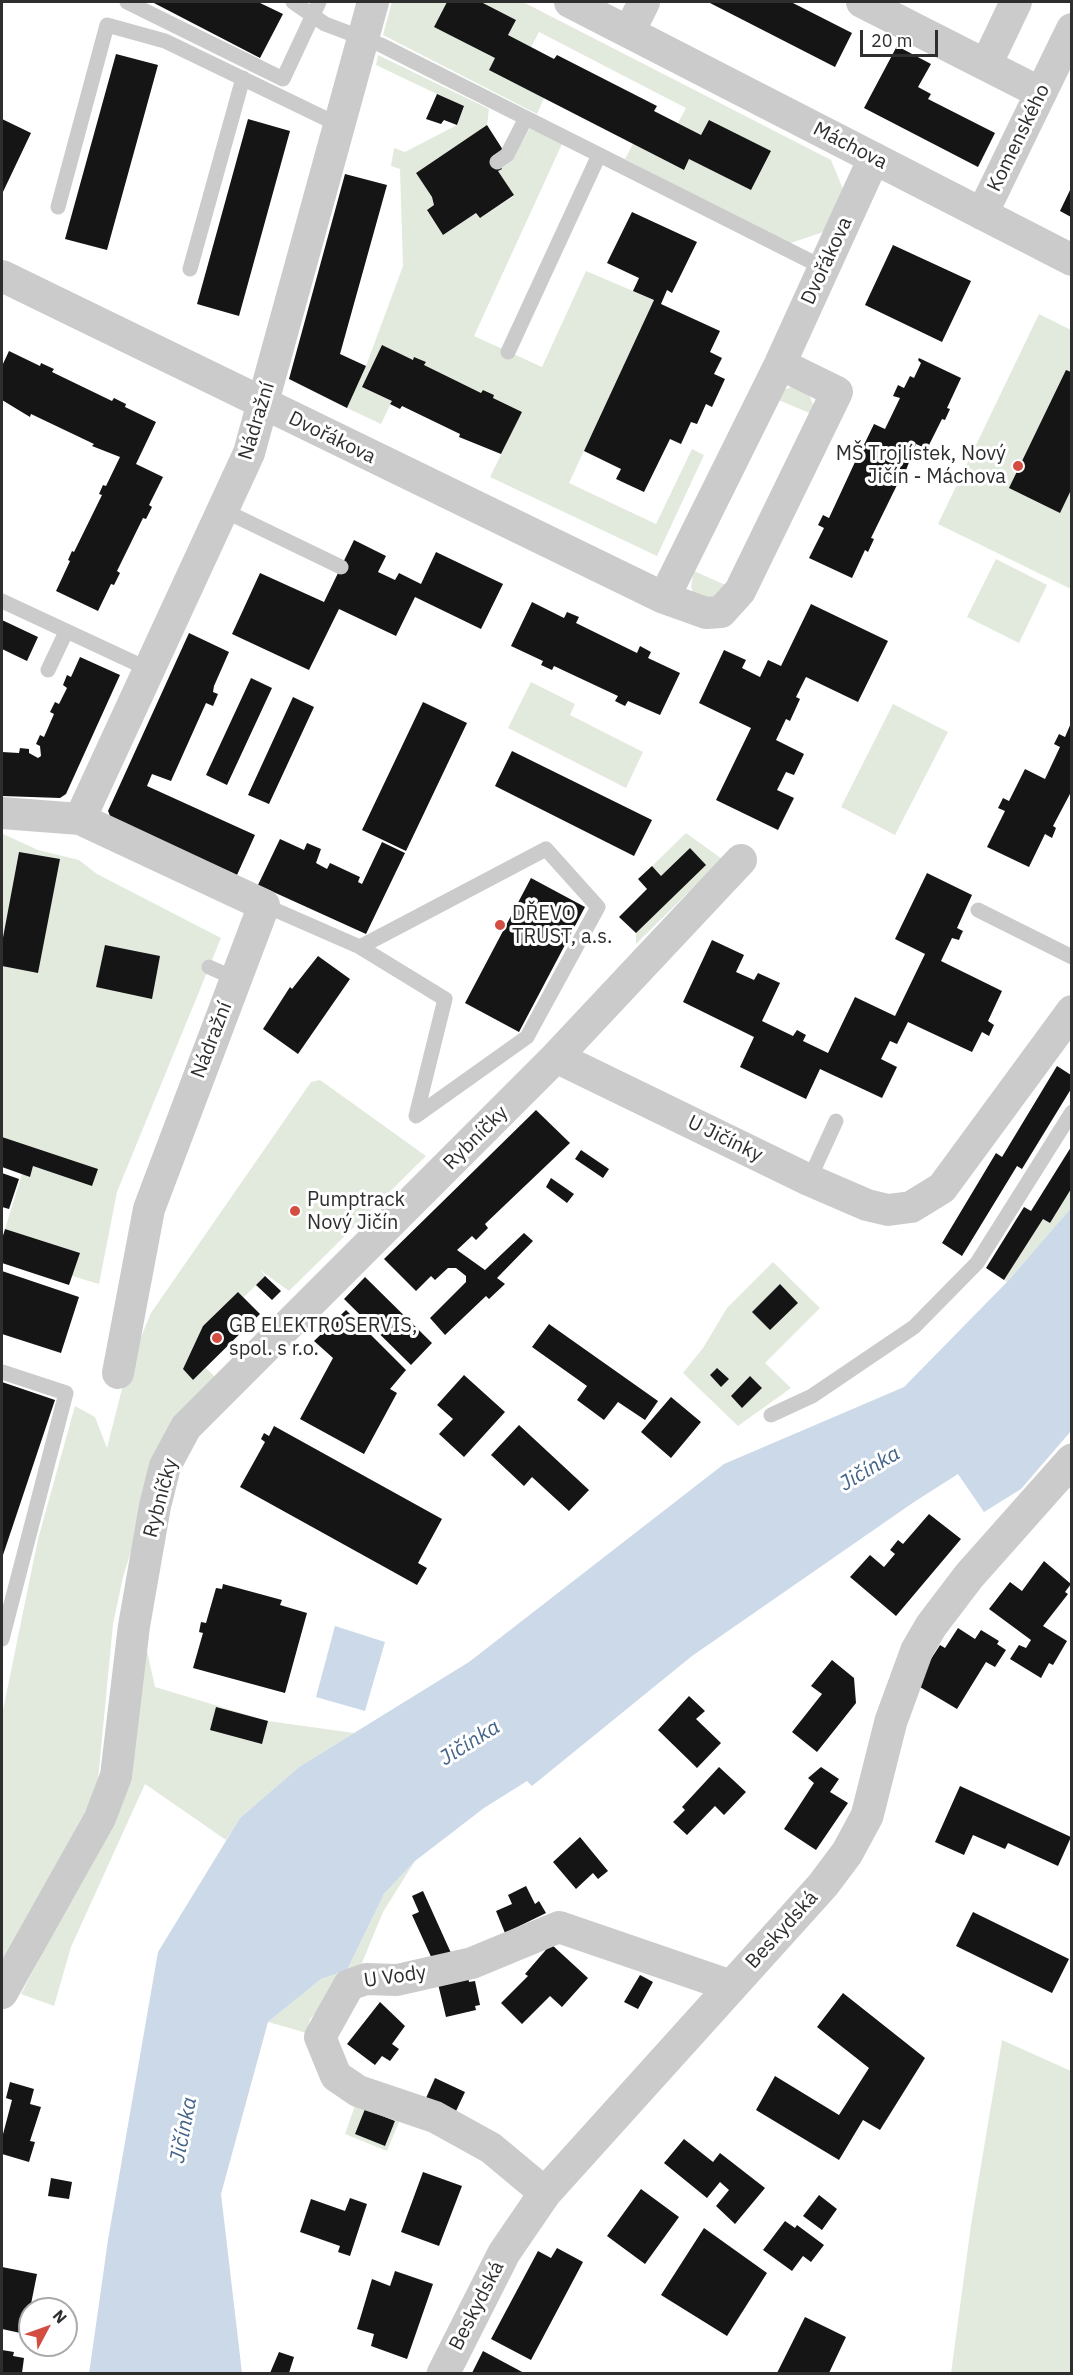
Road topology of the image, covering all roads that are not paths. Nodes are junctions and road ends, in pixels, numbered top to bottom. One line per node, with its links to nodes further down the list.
1 (127, 2): 8 (lane)
2 (293, 2): 8 (lane)
3 (373, 2): 11 (street, Nádražní)
4 (570, 2): 10 (street, Máchova)
5 (644, 2): 10 (street)
6 (862, 2): 12 (street)
7 (1016, 2): 12 (street)
8 (316, 8): 11 (lane)
9 (1071, 29): 14 (street, Komenského)
10 (629, 32): 18 (street, Máchova)
11 (363, 37): 15 (lane); 16 (street, Nádražní)
12 (986, 65): 14 (street)
13 (243, 78): 16 (lane); 20 (lane); 24 (lane)
14 (1041, 93): 21 (street, Komenského)
15 (526, 118): 17 (lane); 19 (lane)
16 (339, 125): 28 (street, Nádražní)
17 (599, 155): 23 (lane); 26 (lane)
18 (874, 158): 21 (street, Máchova); 23 (street, Dvořákova)
19 (497, 162)
20 (58, 207)
21 (982, 214): 22 (street, Máchova)
22 (1071, 260)
23 (824, 268): 27 (street, Dvořákova)
24 (190, 270)
25 (2, 276): 28 (street, Dvořákova)
26 (508, 352)
27 (780, 364): 31 (street, Dvořákova); 31 (street, Dvořákova)
28 (263, 404): 29 (street, Nádražní); 31 (street, Dvořákova)
29 (223, 510): 30 (lane); 34 (street, Nádražní)
30 (341, 567)
31 (664, 598)
32 (2, 601): 33 (lane)
33 (66, 632): 34 (lane); 35 (lane)
34 (148, 669): 37 (street, Nádražní)
35 (48, 670)
36 (2, 813): 37 (street)
37 (80, 819): 39 (street)
38 (741, 860): 44 (street)
39 (264, 905): 41 (lane); 49 (street, Nádražní)
40 (978, 910): 42 (lane)
41 (360, 947): 41 (lane)
42 (1071, 957)
43 (1070, 1014): 47 (street, U Jičínky)
44 (556, 1057): 47 (street, U Jičínky); 54 (street, Rybníčky)
45 (1071, 1112): 50 (lane)
46 (836, 1121): 47 (lane)
47 (809, 1180)
48 (2, 1372): 52 (lane)
49 (118, 1373)
50 (771, 1415)
51 (1071, 1460): 53 (street, Beskydská)
52 (2, 1639)
53 (731, 1986): 55 (street, Beskydská); 55 (street, U Vody)
54 (2, 1993)
55 (545, 2193): 56 (street, Beskydská)
56 (443, 2373)

